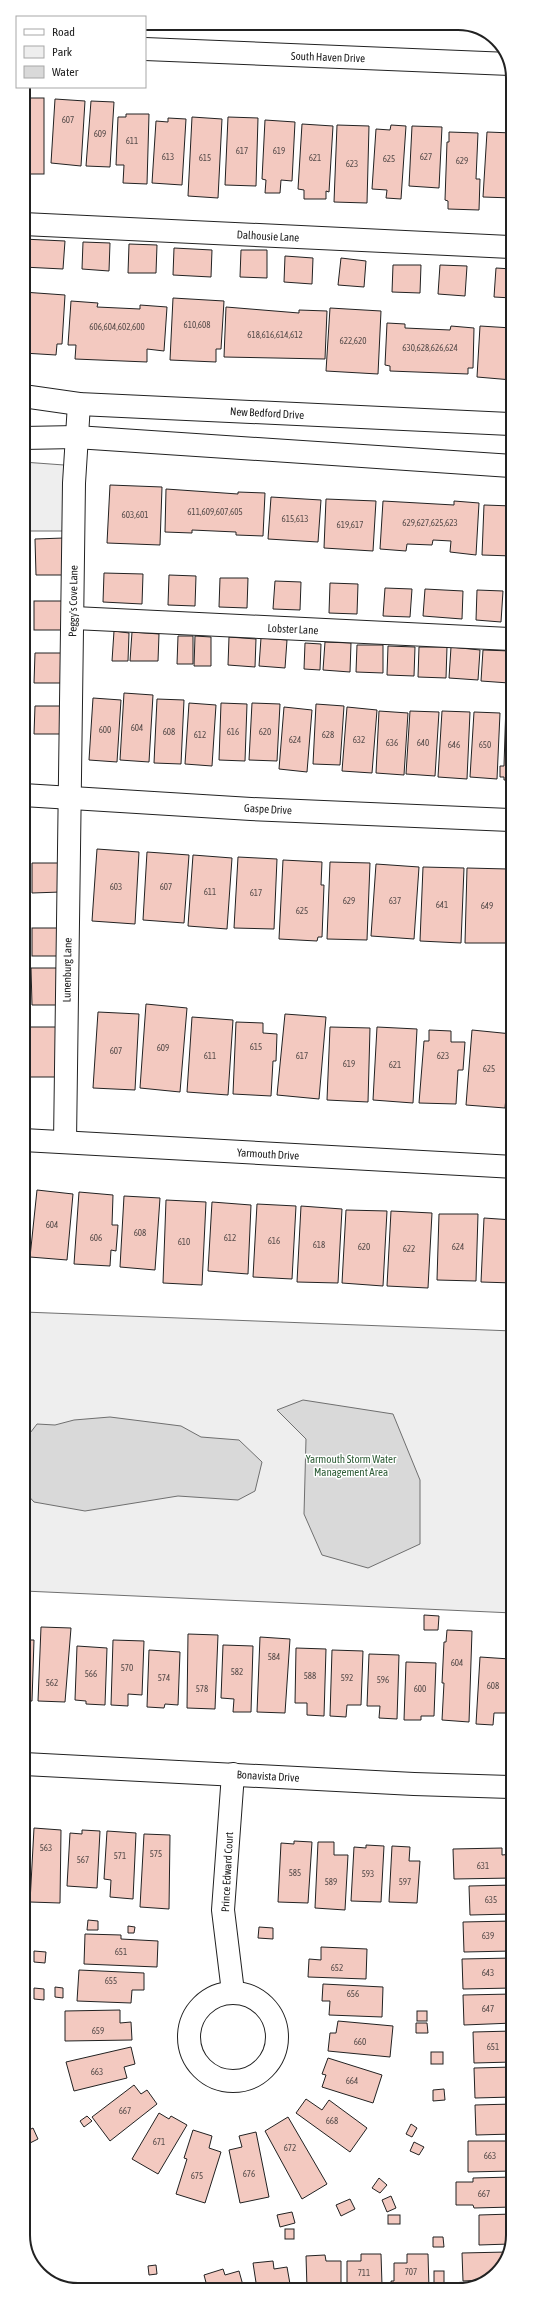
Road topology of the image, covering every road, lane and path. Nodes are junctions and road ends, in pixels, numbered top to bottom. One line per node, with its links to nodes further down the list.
1 (146, 49): 2 (street, South Haven Drive)
2 (504, 64)
3 (30, 224): 4 (street, Dalhousie Lane)
4 (506, 247)
5 (30, 397): 6 (street, New Bedford Drive)
6 (79, 404): 7 (street, New Bedford Drive); 8 (street, Peggy's Cove Lane)
7 (506, 424)
8 (76, 437): 9 (street); 10 (street); 11 (street, Peggy's Cove Lane)
9 (30, 438)
10 (506, 466)
11 (74, 618): 12 (street, Lobster Lane); 14 (street, Peggy's Cove Lane)
12 (506, 639)
13 (30, 795): 14 (street, Gaspe Drive)
14 (70, 798): 15 (street, Gaspe Drive); 17 (street, Lunenburg Lane)
15 (506, 820)
16 (30, 1140): 17 (street, Yarmouth Drive)
17 (65, 1142): 18 (street, Yarmouth Drive)
18 (506, 1167)
19 (30, 1764): 20 (street, Bonavista Drive)
20 (233, 1774): 21 (street, Bonavista Drive); 22 (street, Prince Edward Court)
21 (506, 1787)
22 (233, 1992): 22 (street)

